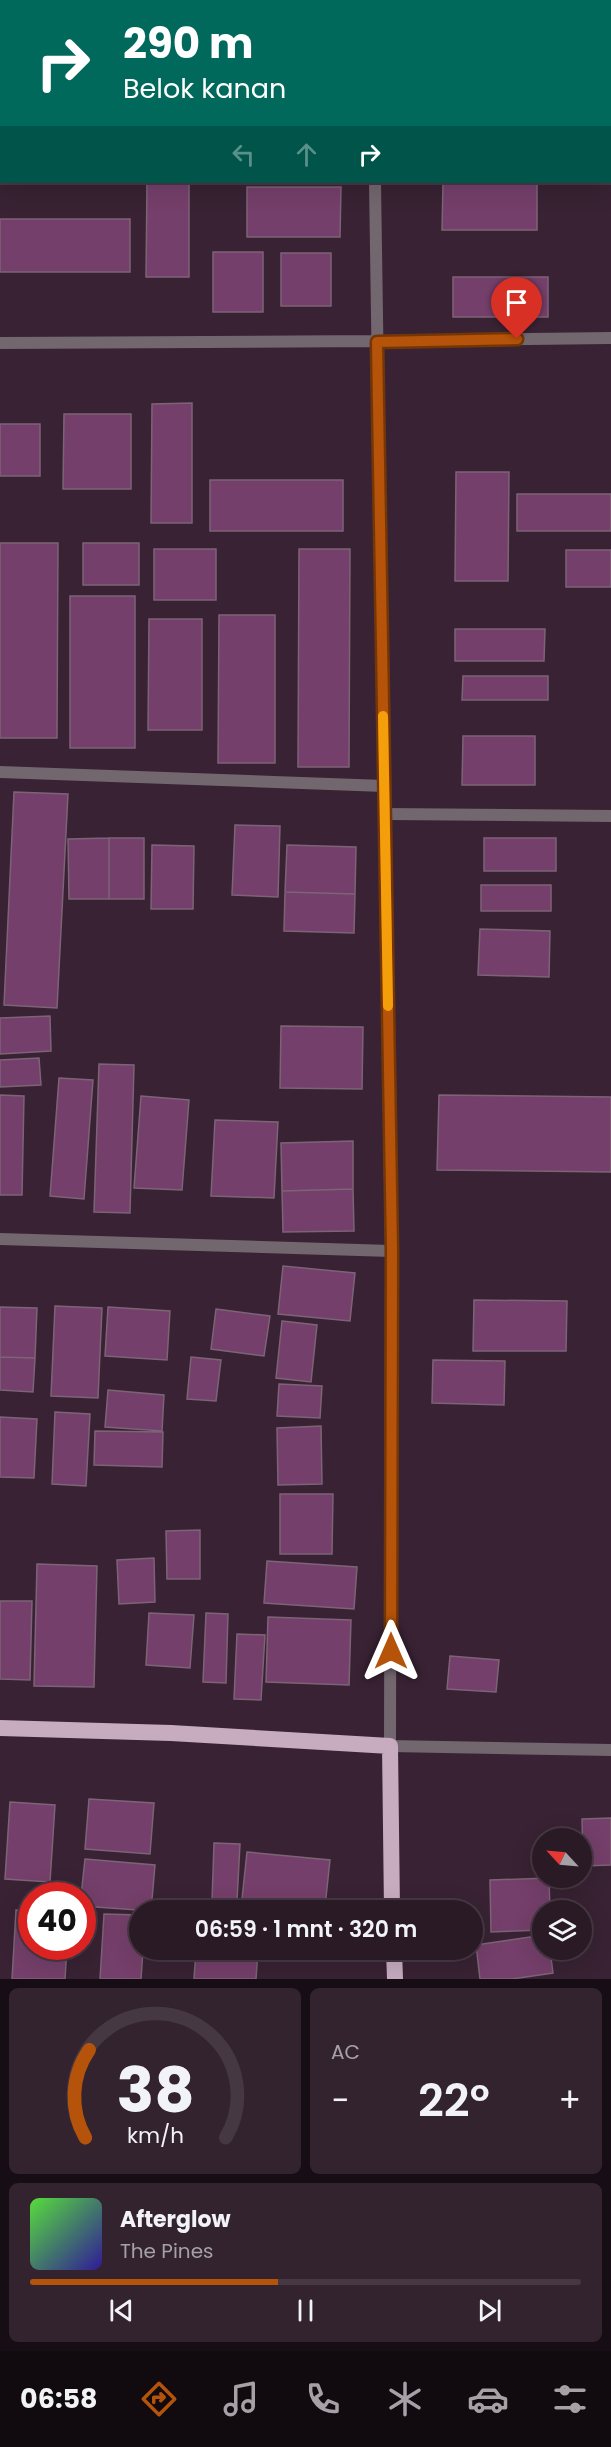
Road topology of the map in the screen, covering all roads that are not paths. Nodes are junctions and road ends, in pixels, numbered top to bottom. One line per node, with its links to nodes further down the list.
1 (375, 183): 3 (street)
2 (611, 338): 3 (street)
3 (377, 342): 4 (street); 6 (street)
4 (0, 343)
5 (0, 772): 6 (street)
6 (384, 786): 7 (street)
7 (385, 814): 8 (street); 10 (street)
8 (611, 816)
9 (0, 1239): 10 (street)
10 (392, 1251): 12 (street)
11 (0, 1728): 12 (highway)
12 (390, 1746): 13 (street); 14 (highway)
13 (611, 1750)
14 (392, 1900)
15 (394, 1960): 16 (highway)
16 (395, 1979)

